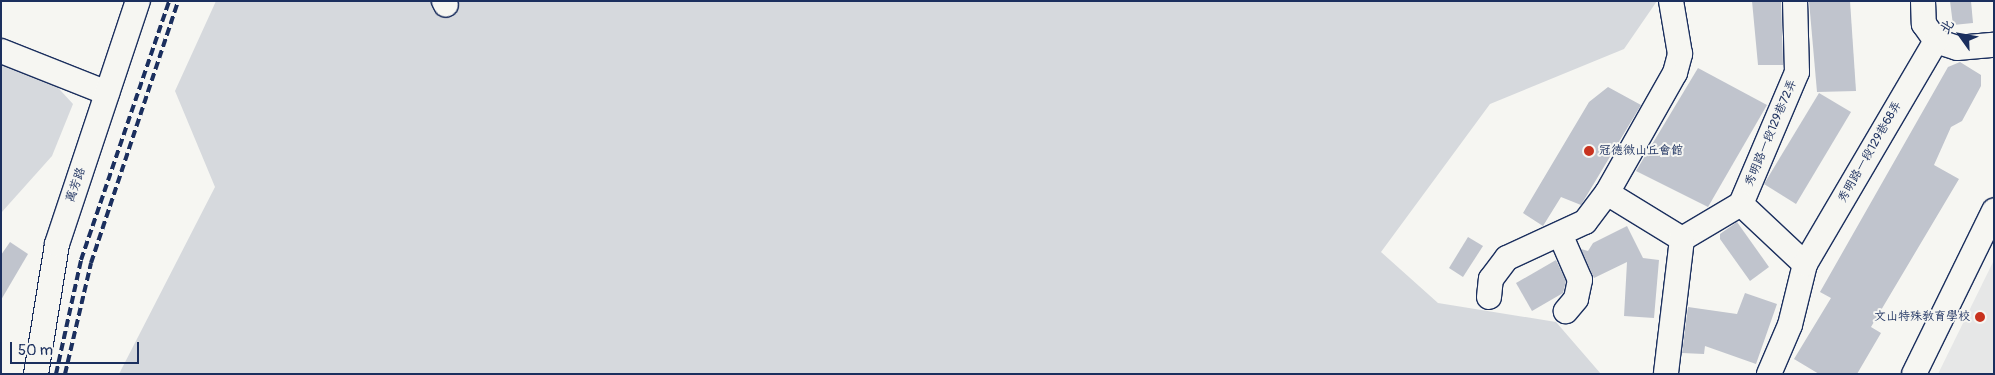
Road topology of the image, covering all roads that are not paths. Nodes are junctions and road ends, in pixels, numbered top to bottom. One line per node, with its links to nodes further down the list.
1 (138, 1): 8 (street, 萬芳路)
2 (1671, 1): 9 (street)
3 (1795, 1): 10 (street, 秀明路一段129巷72弄)
4 (1923, 1): 5 (street)
5 (1936, 41): 6 (street); 14 (street, 秀明路一段129巷68弄)
6 (1994, 45)
7 (1, 51): 8 (street)
8 (107, 93): 18 (street, 萬芳路)
9 (1607, 193): 12 (street); 13 (street)
10 (1741, 204): 13 (street); 14 (street)
11 (1994, 211): 20 (street)
12 (1560, 234): 15 (street); 16 (street)
13 (1682, 239): 17 (street)
14 (1805, 264): 19 (street, 秀明路一段129巷68弄)
15 (1490, 297)
16 (1566, 311)
17 (1666, 373)
18 (36, 374)
19 (1769, 374)
20 (1914, 374)

